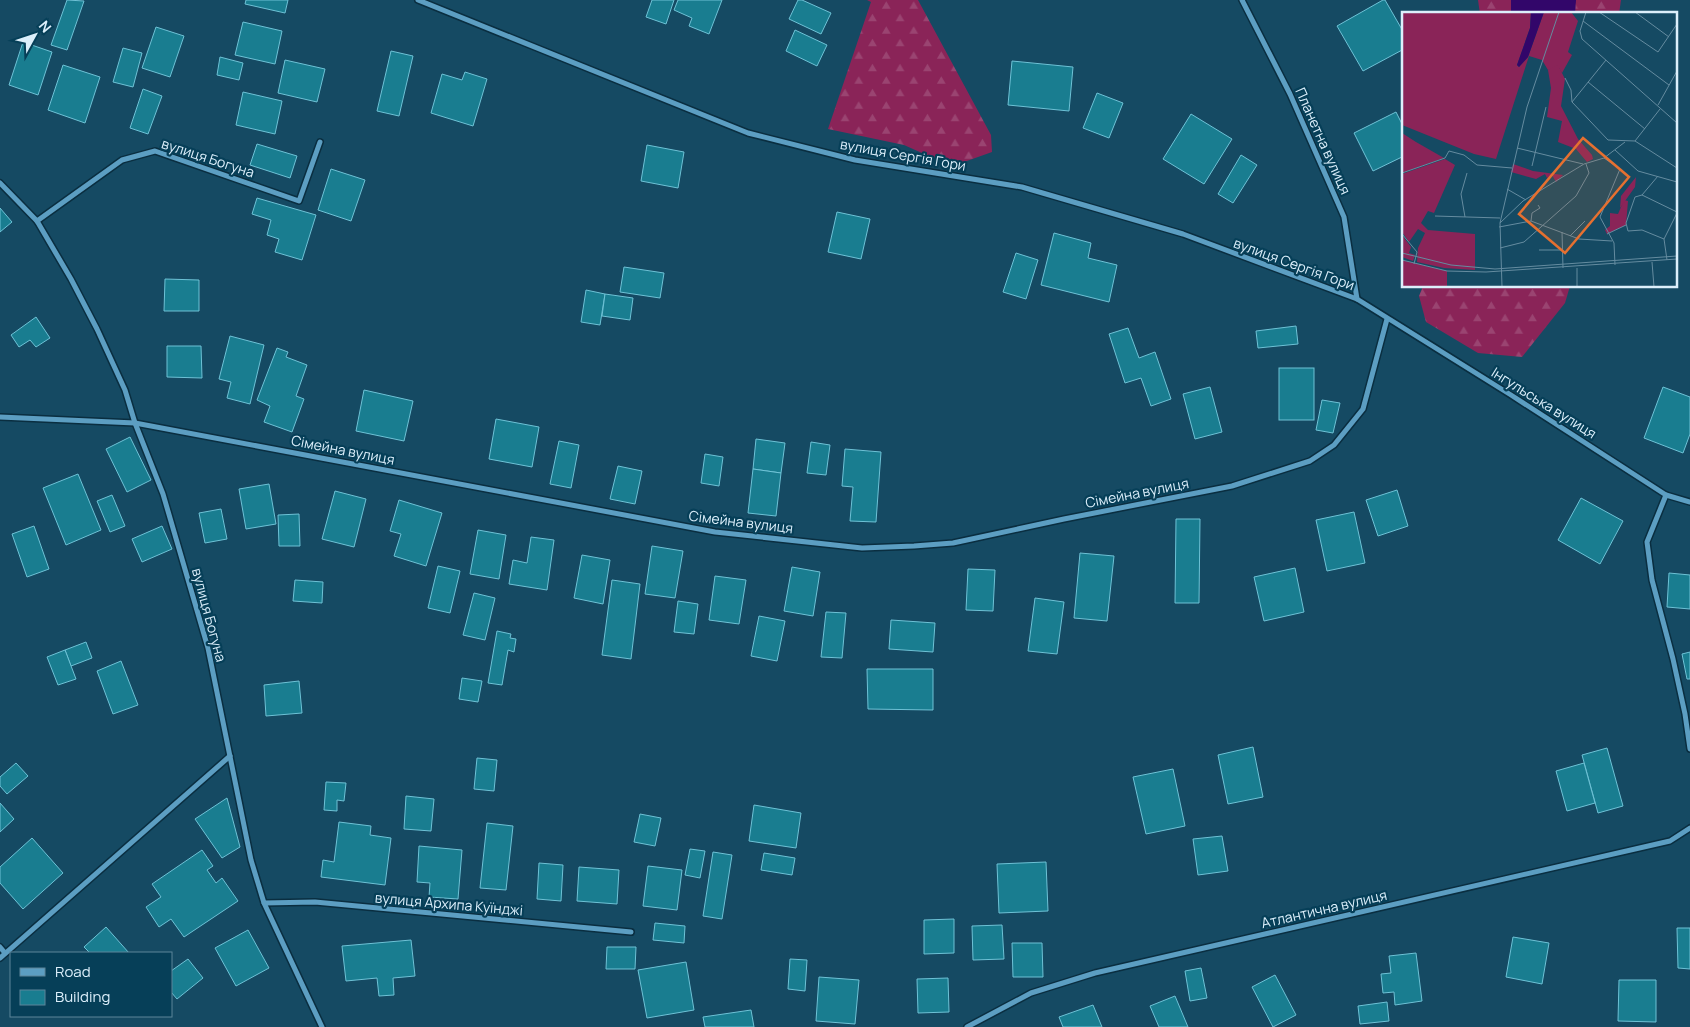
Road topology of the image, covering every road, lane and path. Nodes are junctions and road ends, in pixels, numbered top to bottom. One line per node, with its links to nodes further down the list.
1 (418, 0): 6 (street, вулиця Сергія Гори)
2 (1242, 0): 6 (street, Планетна вулиця)
3 (320, 142): 5 (street, вулиця Богуна)
4 (0, 183): 5 (street, вулиця Богуна)
5 (37, 221): 9 (street, вулиця Богуна)
6 (1357, 299): 7 (street, вулиця Сергія Гори)
7 (1388, 319): 9 (street, Сімейна вулиця); 10 (street, Інгульська вулиця)
8 (0, 417): 9 (street, Сімейна вулиця)
9 (135, 423): 13 (street, вулиця Богуна)
10 (1666, 495): 11 (street, Інгульська вулиця); 12 (street)
11 (1690, 502)
12 (1690, 749)
13 (230, 756): 15 (street, вулиця Богуна); 18 (street)
14 (1690, 828): 21 (street, Атлантична вулиця)
15 (264, 903): 16 (street, вулиця Архипа Куїнджі); 20 (street, вулиця Богуна)
16 (631, 932)
17 (0, 947): 18 (street)
18 (5, 953): 19 (street)
19 (0, 958)
20 (322, 1027)
21 (967, 1027)

